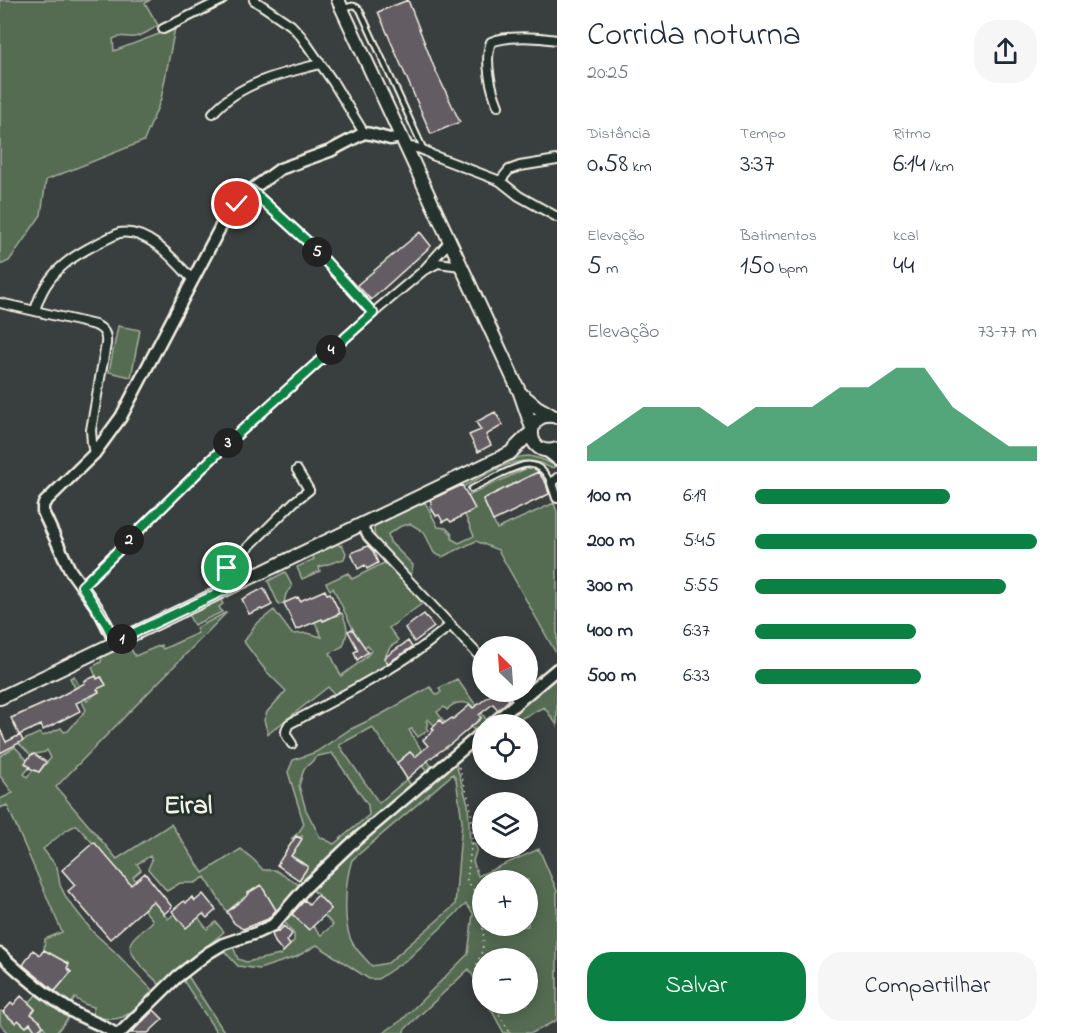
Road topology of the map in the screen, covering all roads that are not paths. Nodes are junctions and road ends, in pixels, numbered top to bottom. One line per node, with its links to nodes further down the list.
1 (222, 0): 4 (street)
2 (254, 0): 6 (street)
3 (340, 4): 10 (main road); 11 (lane)
4 (163, 29)
5 (557, 40): 7 (street)
6 (320, 64): 8 (street); 9 (street)
7 (498, 106)
8 (213, 113)
9 (364, 133): 10 (street); 15 (street)
10 (404, 142): 11 (street); 13 (main road)
11 (423, 149): 13 (street); 14 (street)
12 (557, 160): 14 (street)
13 (414, 164): 17 (main road)
14 (500, 181): 16 (street)
15 (251, 190): 20 (street); 23 (street)
16 (557, 217)
17 (450, 241): 18 (main road); 19 (street)
18 (461, 266): 19 (street); 24 (main road)
19 (423, 271): 23 (street)
20 (192, 279): 22 (street); 29 (street)
21 (0, 303): 22 (street)
22 (35, 311): 29 (street)
23 (373, 313): 36 (street)
24 (520, 393): 25 (main road); 26 (main road)
25 (554, 416): 26 (main road)
26 (532, 430): 27 (main road); 28 (main road)
27 (548, 450): 28 (main road); 30 (street)
28 (510, 453): 35 (main road)
29 (94, 454): 36 (street)
30 (557, 459)
31 (297, 470): 37 (street)
32 (554, 480): 33 (lane); 34 (street)
33 (471, 489)
34 (557, 498)
35 (361, 524): 37 (main road); 38 (street)
36 (82, 586): 39 (street)
37 (229, 588): 39 (main road)
38 (450, 625): 40 (street); 47 (street)
39 (115, 642): 43 (main road)
40 (472, 648)
41 (557, 669): 42 (street)
42 (538, 685)
43 (0, 698)
44 (518, 702): 45 (street)
45 (504, 714)
46 (472, 741): 50 (street)
47 (292, 744)
48 (0, 954): 49 (street)
49 (114, 1033)
50 (120, 1033)

